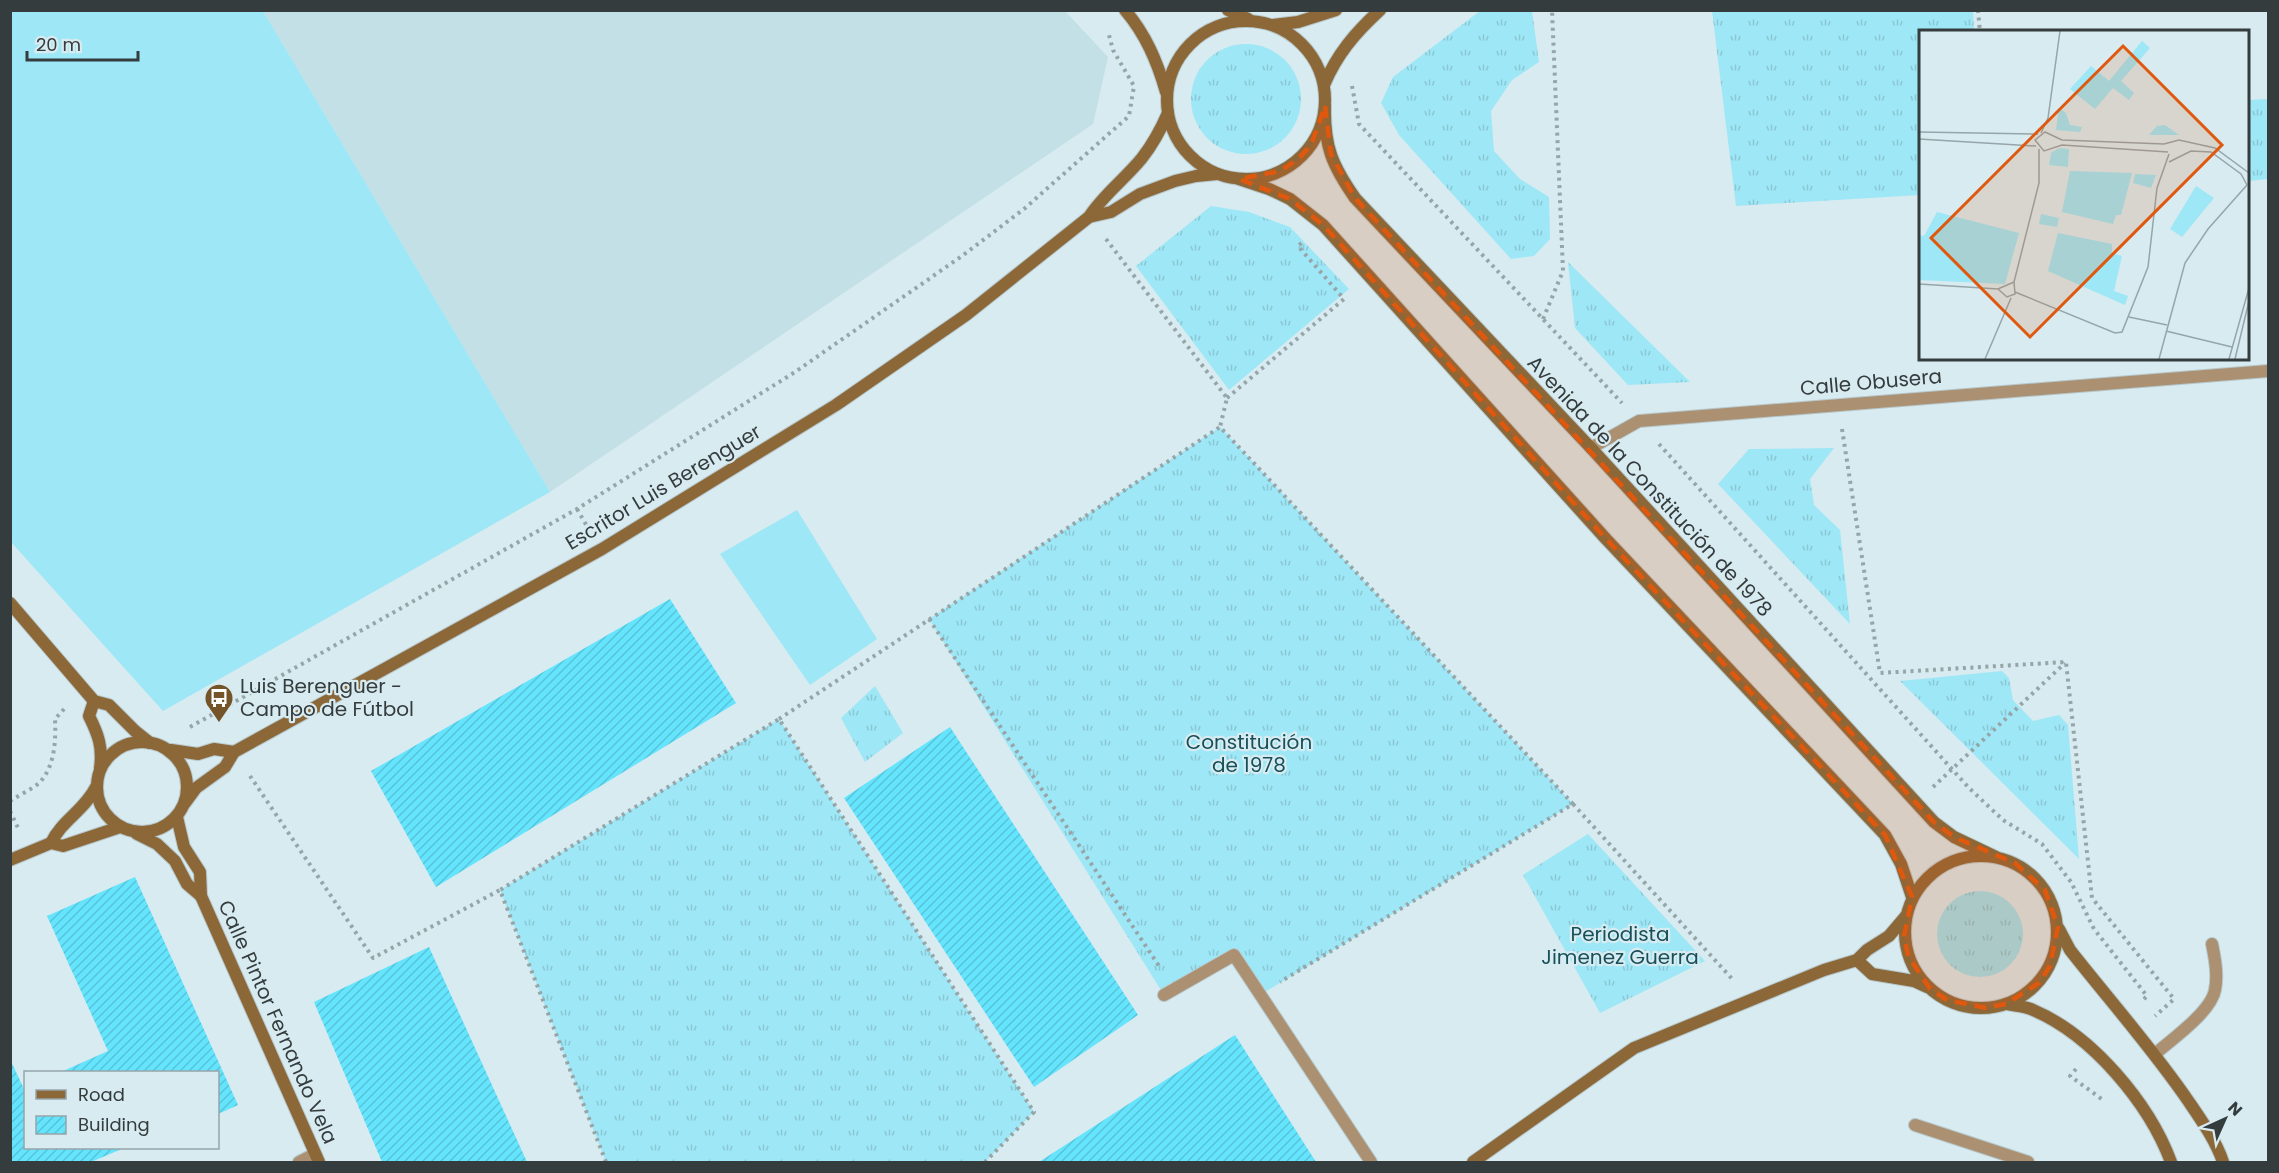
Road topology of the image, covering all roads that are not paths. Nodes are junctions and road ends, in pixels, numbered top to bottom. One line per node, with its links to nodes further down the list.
1 (1228, 10): 5 (street)
2 (1336, 10): 6 (street)
3 (1380, 10): 7 (street)
4 (1127, 12): 8 (street)
5 (1252, 20): 6 (street); 8 (street)
6 (1272, 25): 7 (street)
7 (1324, 85): 9 (street)
8 (1166, 93): 10 (street)
9 (1325, 106): 12 (street); 15 (street, Avenida de la Constitución de 1978)
10 (1168, 113): 11 (street); 13 (street, Escritor Luis Berenguer)
11 (1219, 174): 12 (street); 13 (street, Escritor Luis Berenguer)
12 (1239, 178): 31 (street)
13 (1089, 217): 20 (street, Escritor Luis Berenguer)
14 (2268, 371): 15 (street, Calle Obusera)
15 (1590, 448): 28 (street, Avenida de la Constitución de 1978)
16 (10, 603): 17 (street)
17 (94, 701): 18 (street); 21 (street)
18 (150, 743): 19 (street); 21 (street)
19 (165, 748): 20 (street, Escritor Luis Berenguer); 23 (street)
20 (234, 752): 23 (street, Escritor Luis Berenguer)
21 (99, 772): 22 (street)
22 (96, 787): 25 (street); 27 (street)
23 (186, 803): 24 (street)
24 (177, 817): 26 (street); 30 (street, Calle Pintor Fernando Vela)
25 (120, 827): 26 (street); 27 (street)
26 (135, 832): 30 (street, Calle Pintor Fernando Vela)
27 (51, 843): 29 (street)
28 (1996, 857): 31 (street); 33 (street)
29 (10, 860)
30 (201, 896): 41 (street, Calle Pintor Fernando Vela)
31 (1912, 897): 32 (street)
32 (1906, 916): 35 (street); 36 (street)
33 (2058, 927): 38 (street); 39 (street)
34 (2212, 944): 39 (street)
35 (1857, 960): 36 (street); 44 (street)
36 (1930, 989): 38 (street)
37 (1169, 992): 43 (street)
38 (2006, 1004): 46 (street)
39 (2155, 1054): 47 (street)
40 (1915, 1125): 45 (street)
41 (317, 1158): 42 (street)
42 (299, 1162)
43 (1371, 1162)
44 (1473, 1162)
45 (2028, 1162)
46 (2170, 1162)
47 (2223, 1162)

